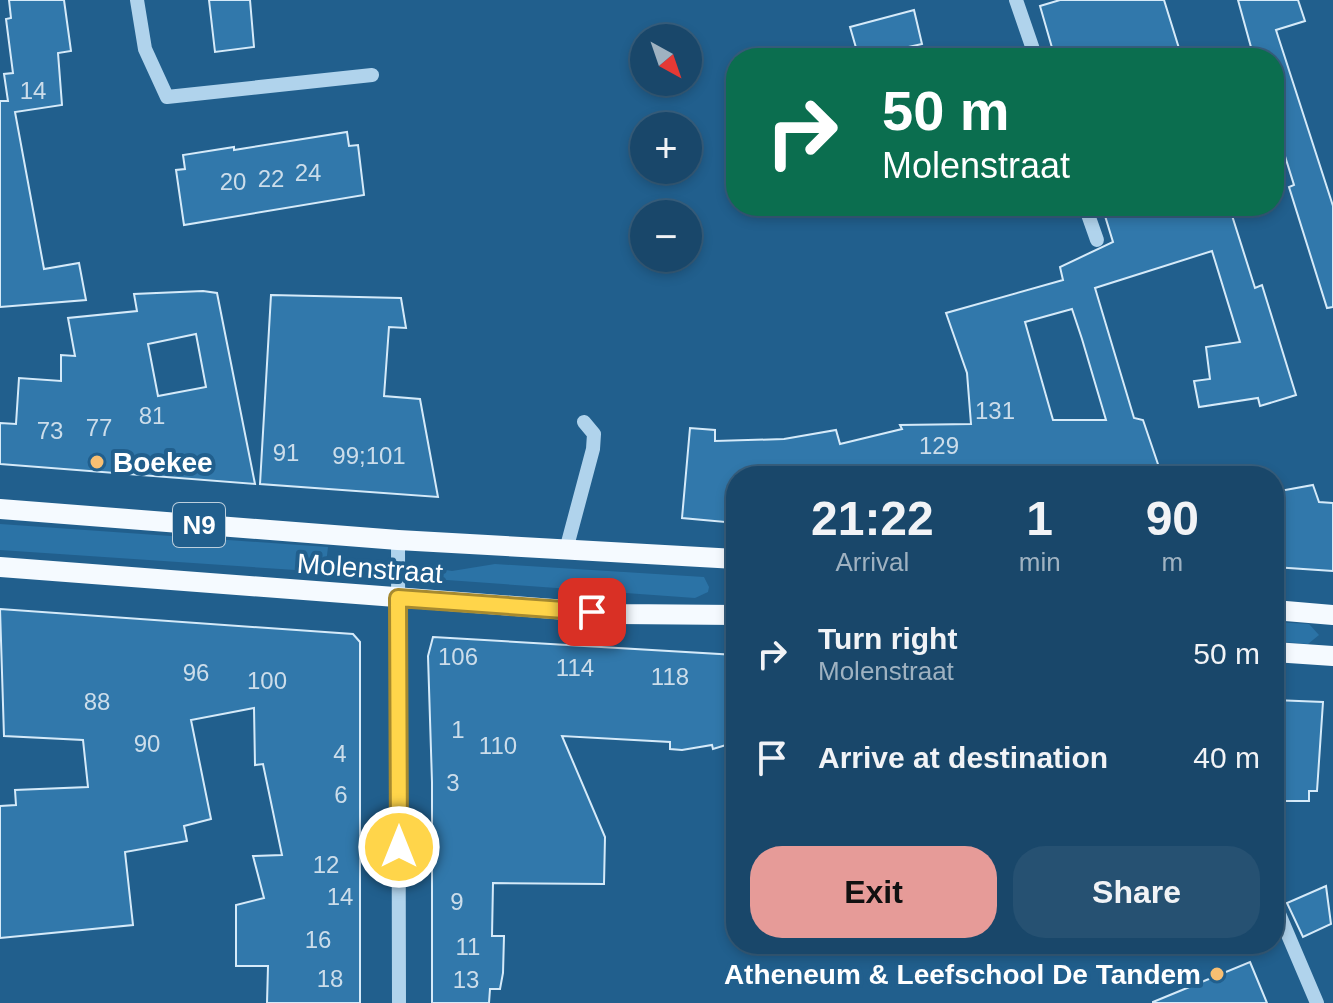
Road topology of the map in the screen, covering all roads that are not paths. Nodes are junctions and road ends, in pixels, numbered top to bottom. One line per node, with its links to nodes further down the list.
1 (137, 0): 4 (street)
2 (1016, 0): 3 (street)
3 (1033, 48)
4 (372, 75)
5 (1089, 216): 6 (street)
6 (1097, 240)
7 (584, 422): 10 (street)
8 (0, 509): 9 (main road, Molenstraat / N9)
9 (398, 540): 10 (main road, Molenstraat / N9); 13 (street)
10 (566, 550): 11 (main road, Molenstraat / N9)
11 (726, 558)
12 (0, 567): 13 (main road, Molenstraat / N9)
13 (398, 598): 15 (main road, Molenstraat / N9); 20 (street)
14 (1284, 611): 16 (main road)
15 (726, 615)
16 (1333, 615)
17 (1284, 653): 18 (main road)
18 (1333, 656)
19 (1284, 925): 21 (street)
20 (399, 1003)
21 (1317, 1003)

